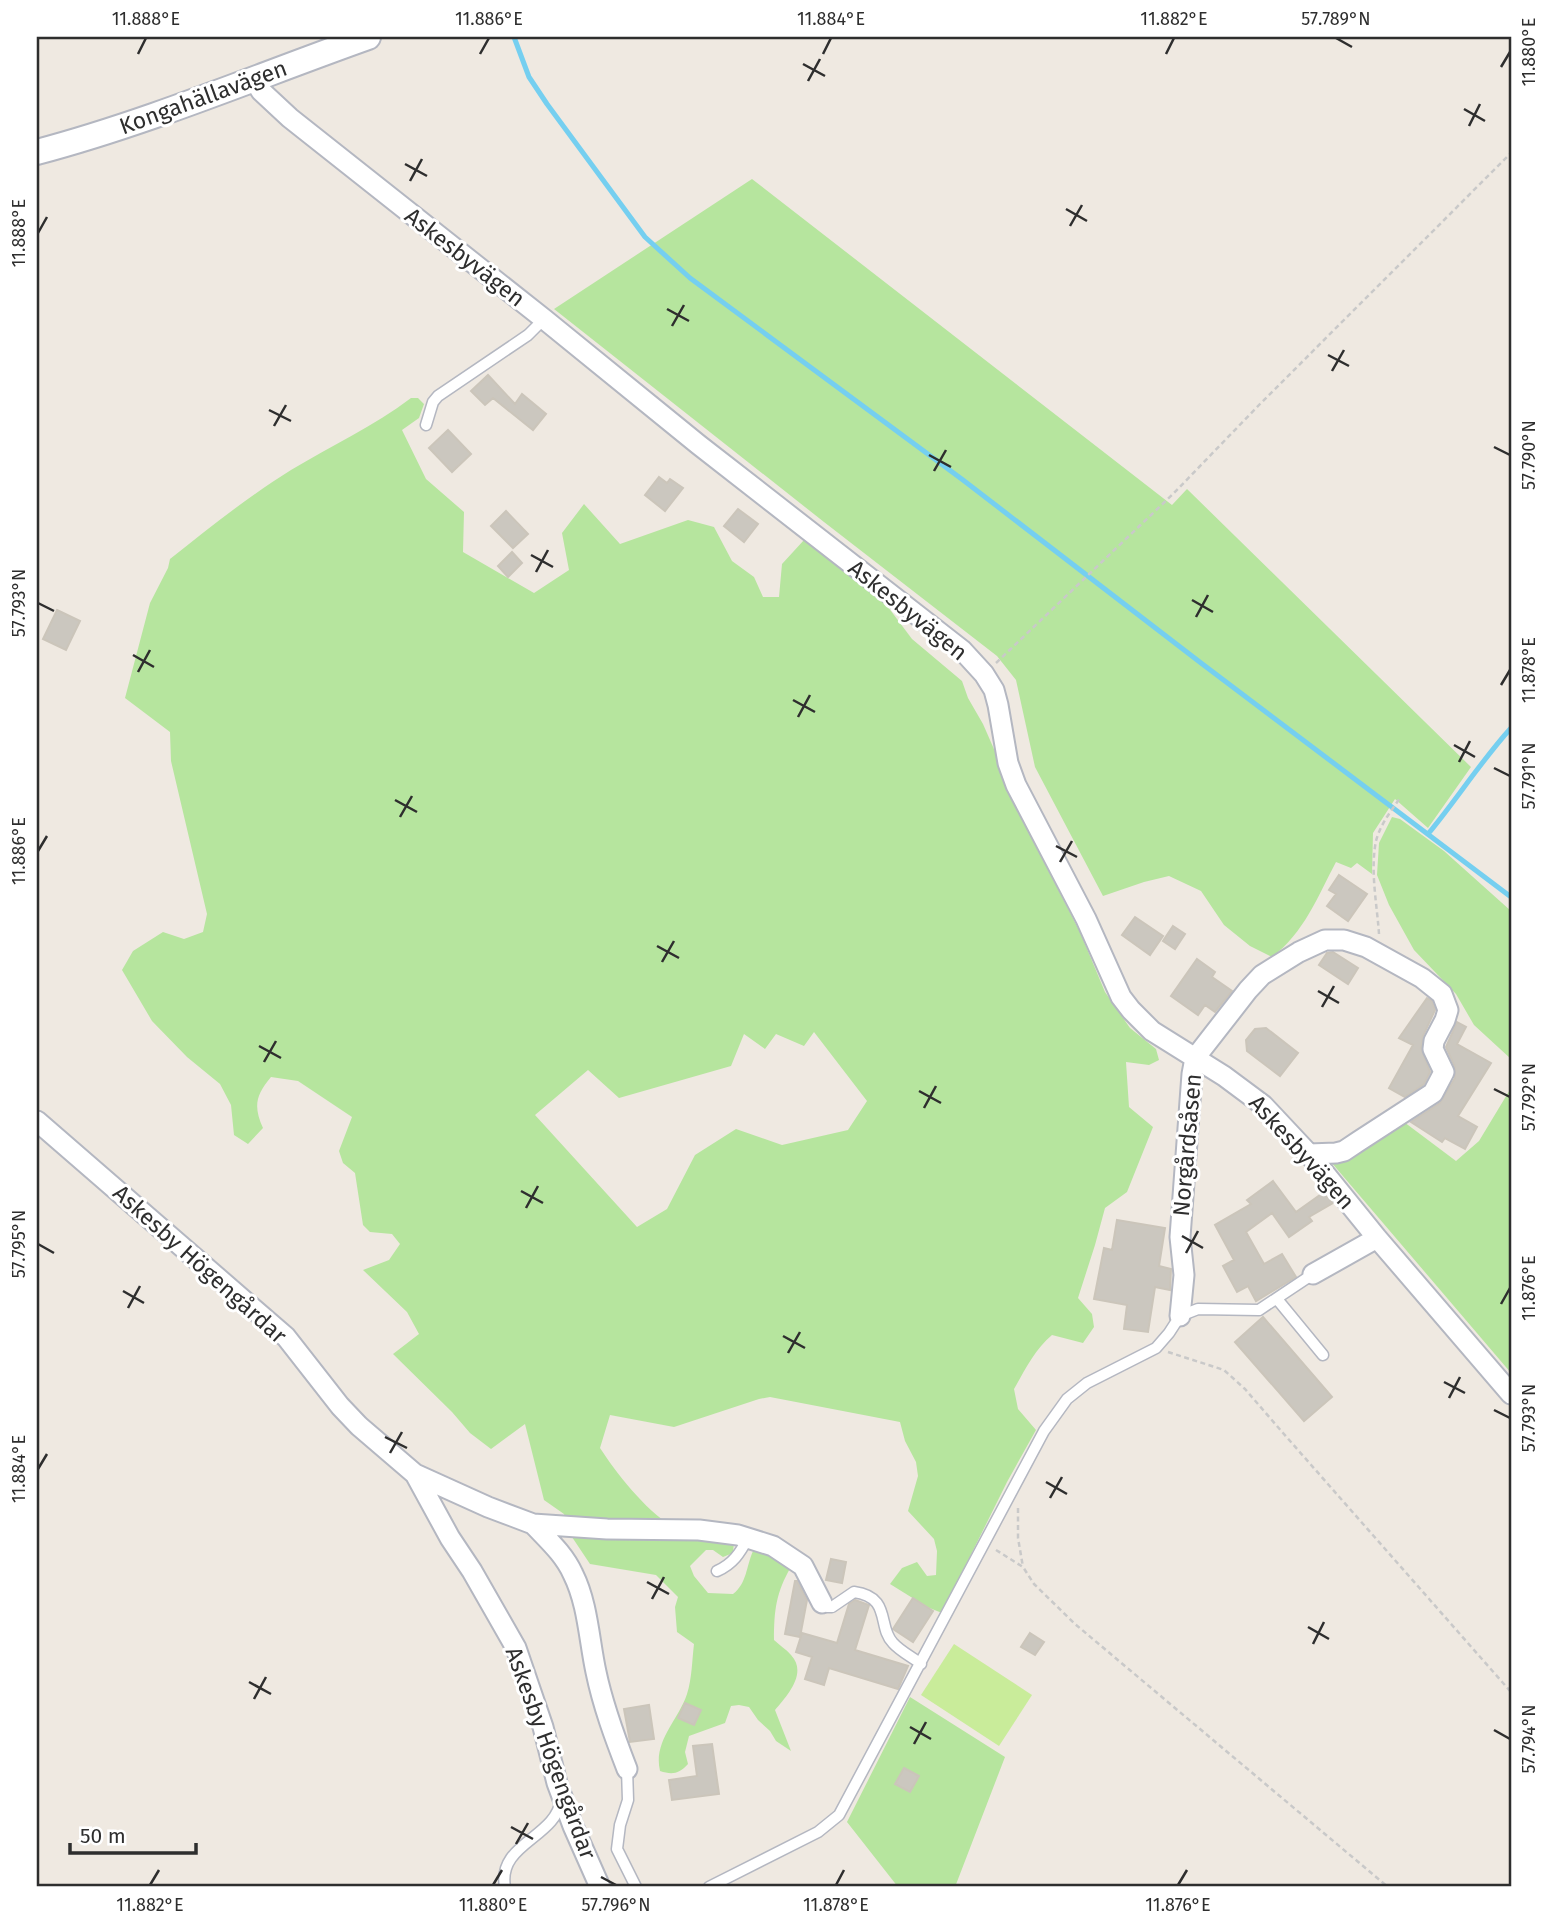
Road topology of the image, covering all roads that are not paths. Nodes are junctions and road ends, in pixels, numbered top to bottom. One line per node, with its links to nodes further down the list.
1 (368, 37): 2 (street, Kongahällavägen)
2 (253, 78): 3 (street, Kongahällavägen); 4 (street, Askesbyvägen)
3 (37, 152)
4 (544, 319): 5 (lane); 6 (street, Askesbyvägen)
5 (425, 425)
6 (1195, 1058): 8 (street, Askesbyvägen); 8 (street); 12 (street, Norgårdsåsen)
7 (37, 1121): 15 (street, Askesby Högengårdar)
8 (1309, 1154): 9 (street, Askesbyvägen)
9 (1377, 1238): 10 (street); 14 (street, Askesbyvägen)
10 (1313, 1273): 11 (lane)
11 (1277, 1299): 12 (lane); 13 (lane)
12 (1180, 1315): 20 (lane)
13 (1323, 1355)
14 (1511, 1394)
15 (415, 1474): 16 (street, Askesby Högengårdar); 22 (street, Askesby Högengårdar)
16 (533, 1524): 17 (street, Askesby Högengårdar); 21 (street, Askesby Högengårdar)
17 (748, 1538): 18 (lane); 19 (street, Askesby Högengårdar)
18 (717, 1571)
19 (822, 1603): 20 (lane)
20 (921, 1664): 26 (lane)
21 (626, 1769): 25 (lane)
22 (562, 1796): 23 (lane); 24 (street, Askesby Högengårdar)
23 (505, 1887)
24 (600, 1887)
25 (636, 1887)
26 (709, 1887)

